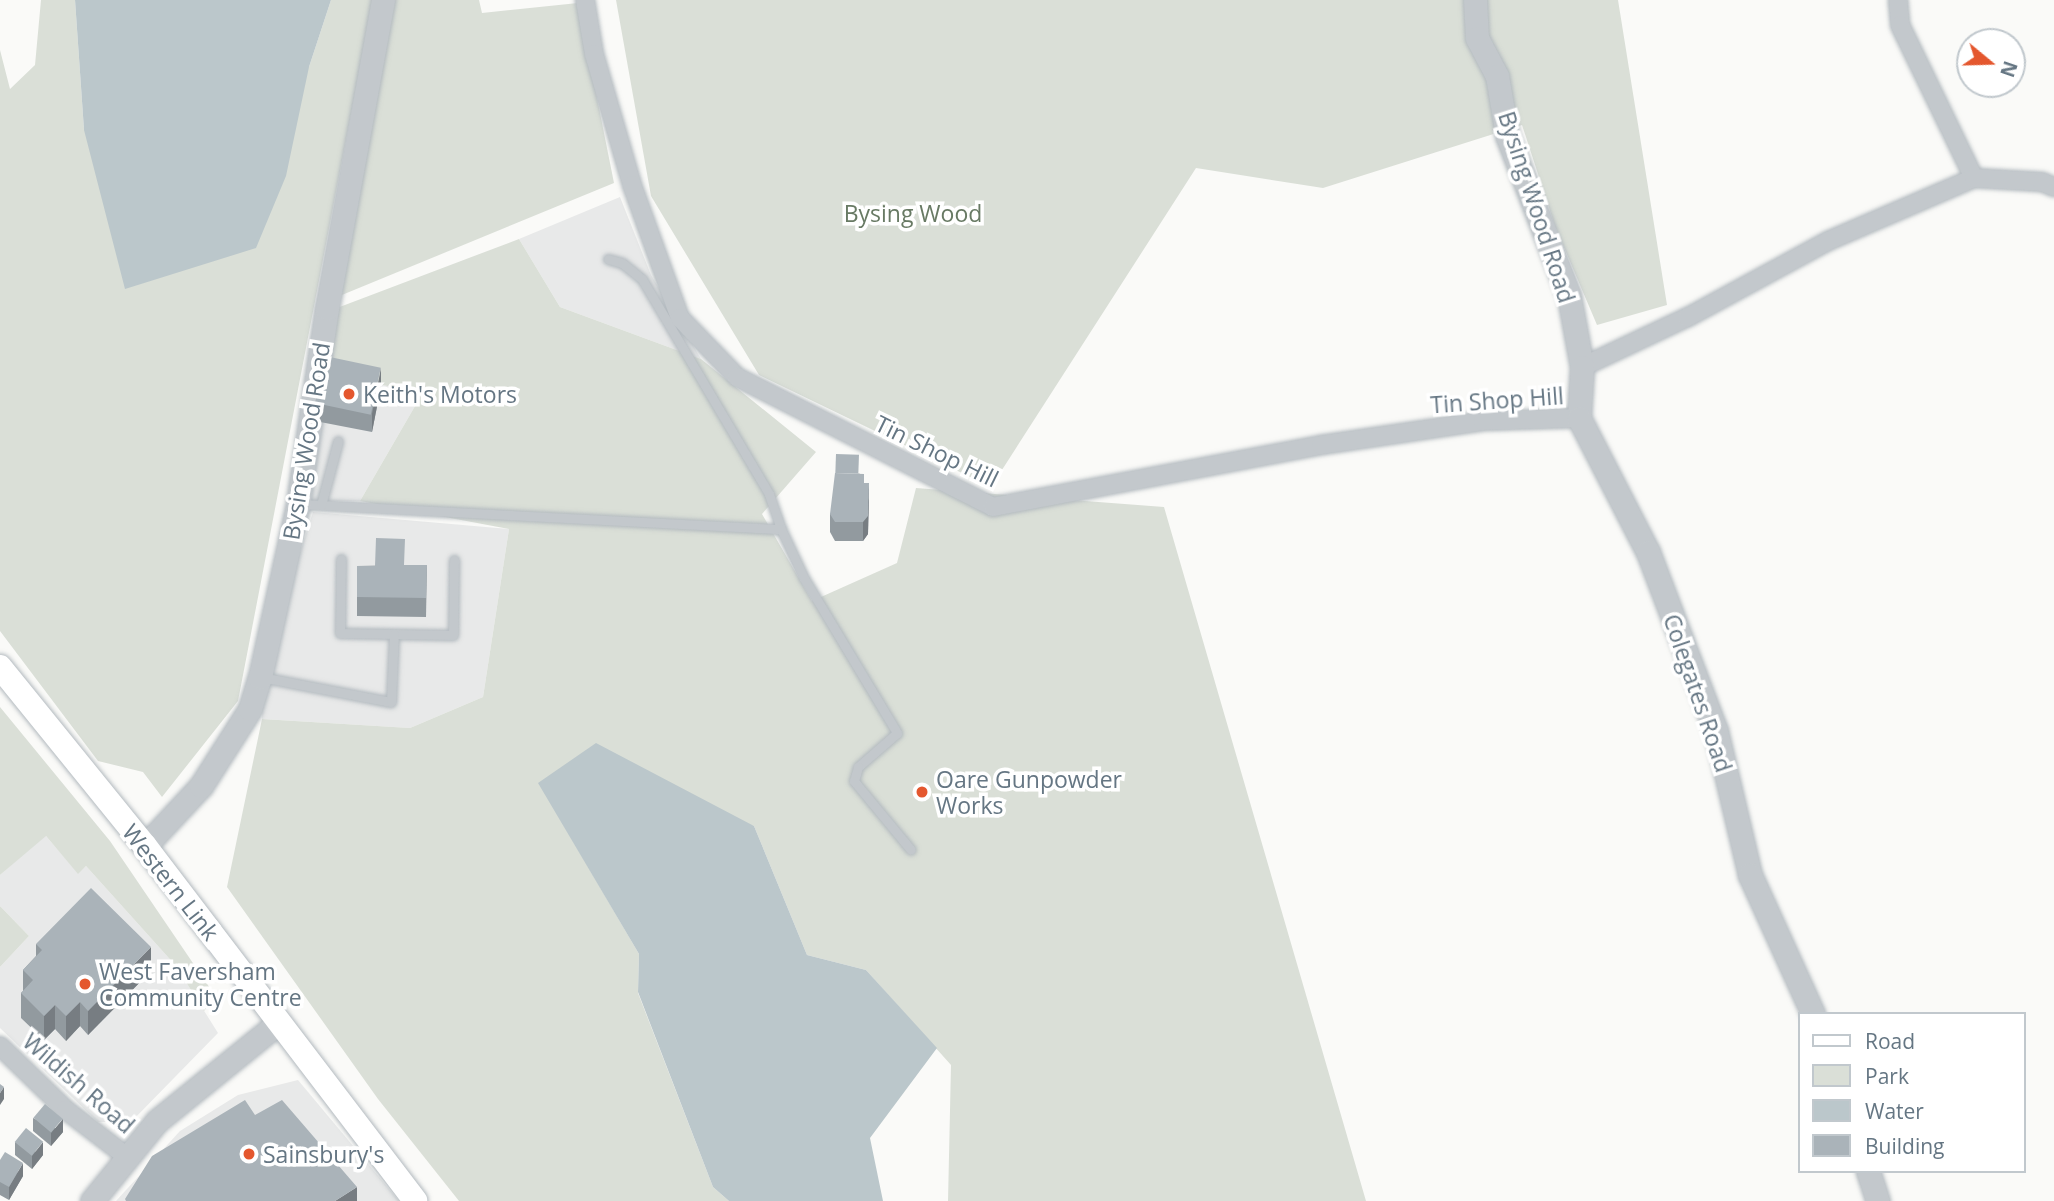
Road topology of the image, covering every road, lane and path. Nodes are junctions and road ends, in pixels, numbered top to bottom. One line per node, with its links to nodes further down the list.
1 (383, 0): 11 (street, Bysing Wood Road)
2 (585, 0): 9 (street, Tin Shop Hill)
3 (1475, 0): 8 (street, Bysing Wood Road)
4 (1898, 0): 5 (street)
5 (1974, 178): 6 (street); 8 (street)
6 (2054, 187)
7 (608, 259): 12 (lane)
8 (1581, 367): 9 (street, Bysing Wood Road)
9 (1579, 418): 20 (street, Colegates Road)
10 (338, 441): 11 (lane)
11 (310, 504): 12 (lane); 17 (street, Bysing Wood Road)
12 (781, 529): 19 (lane)
13 (341, 559): 15 (lane)
14 (454, 559): 15 (lane)
15 (394, 634): 17 (lane)
16 (0, 667): 18 (main road, Western Link)
17 (260, 677): 18 (street, Bysing Wood Road)
18 (145, 846): 21 (main road, Western Link)
19 (911, 850)
20 (1812, 1012)
21 (278, 1023): 23 (street); 26 (main road, Western Link)
22 (0, 1046): 23 (street, Wildish Road)
23 (127, 1157): 25 (street)
24 (1869, 1173): 27 (street)
25 (92, 1201)
26 (415, 1201)
27 (1878, 1201)

